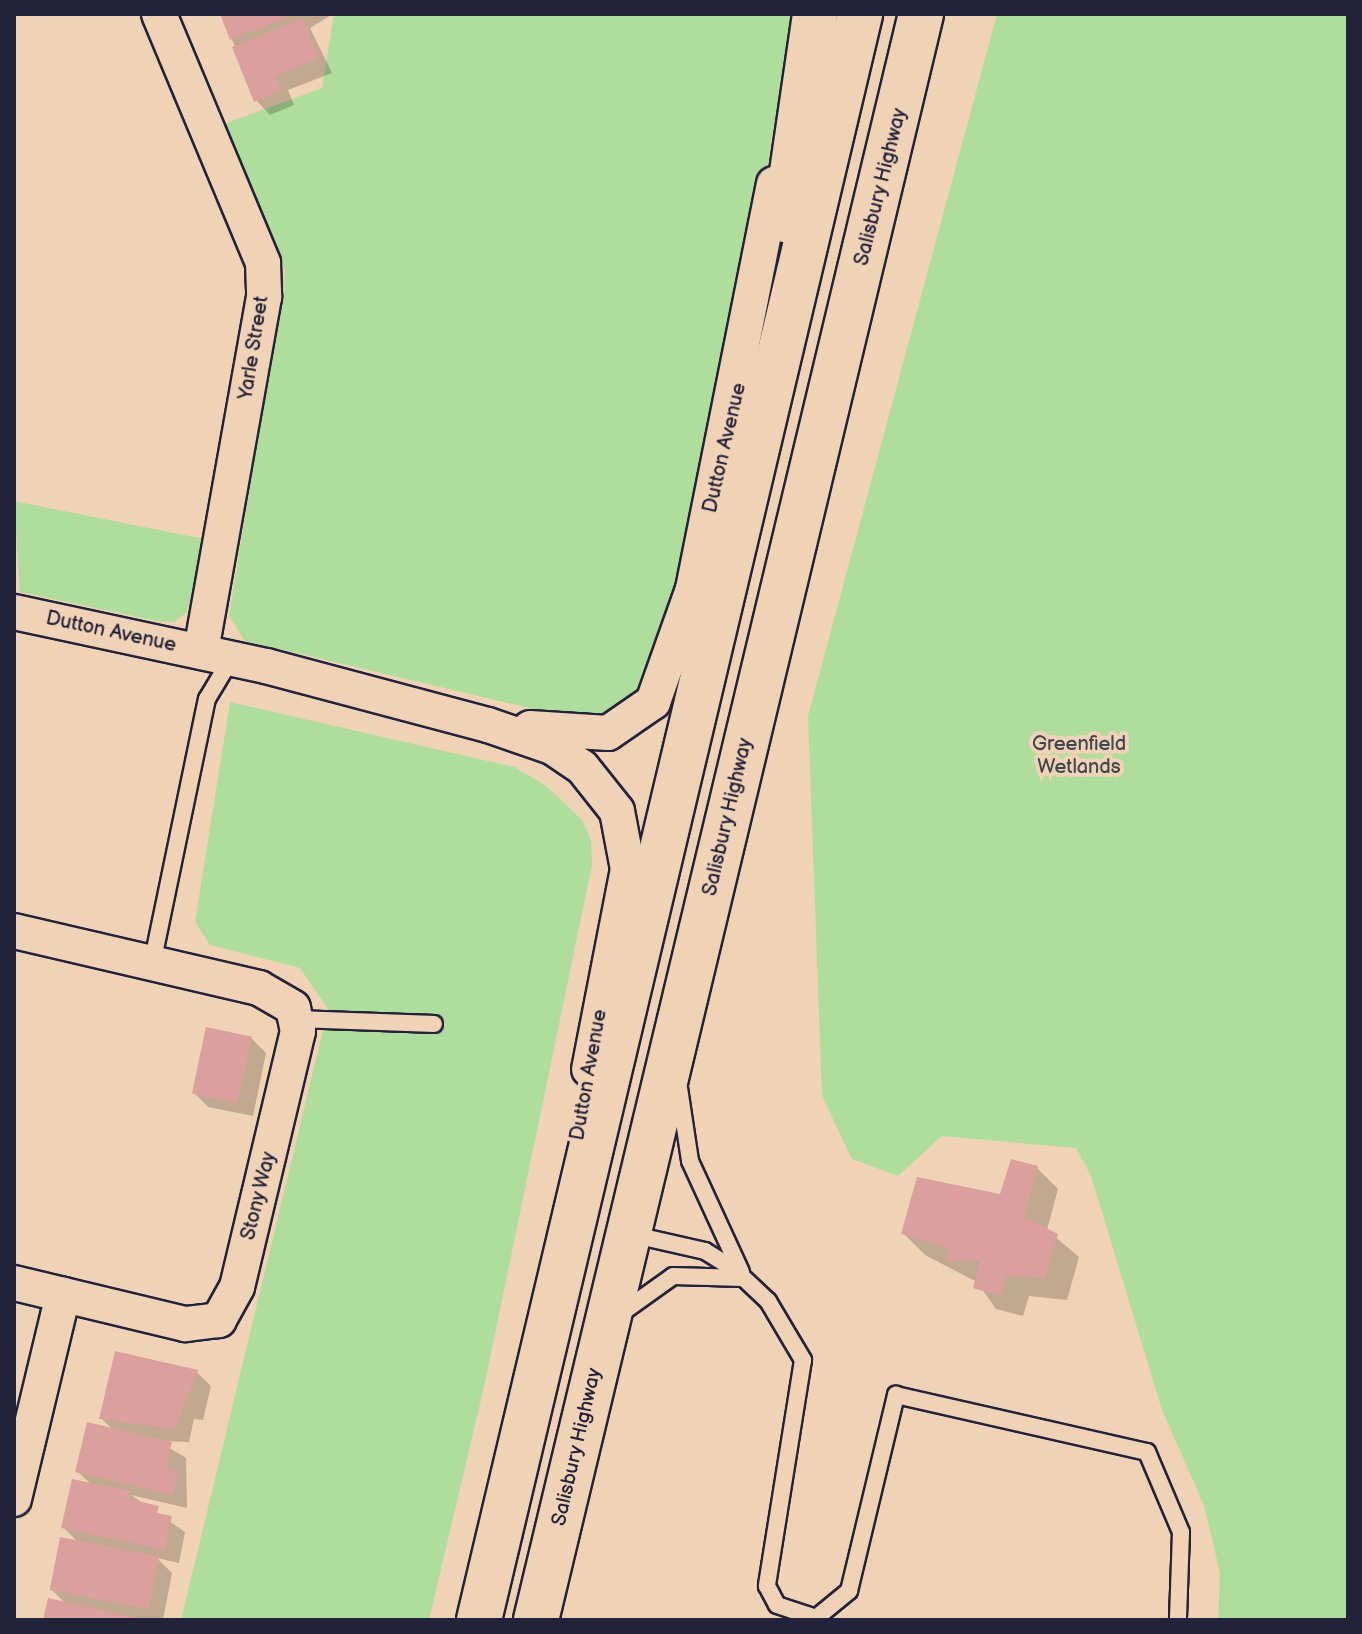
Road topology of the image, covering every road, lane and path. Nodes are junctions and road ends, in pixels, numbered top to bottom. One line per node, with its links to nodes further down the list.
1 (159, 14): 10 (street, Yarle Street)
2 (803, 14): 11 (street, Dutton Avenue)
3 (815, 14): 8 (highway)
4 (860, 14): 8 (highway)
5 (921, 14): 7 (highway, Salisbury Highway)
6 (930, 14): 7 (highway)
7 (909, 78): 16 (highway, Salisbury Highway)
8 (767, 389): 17 (highway)
9 (14, 612): 10 (street, Dutton Avenue)
10 (216, 655): 11 (street, Dutton Avenue); 13 (lane)
11 (488, 725): 17 (street, Dutton Avenue)
12 (14, 931): 13 (street)
13 (152, 964): 14 (street)
14 (297, 1019): 15 (lane); 21 (street, Stony Way)
15 (434, 1024)
16 (675, 1043): 18 (highway, Salisbury Highway); 19 (lane)
17 (573, 1216): 18 (highway); 24 (highway)
18 (628, 1234): 19 (lane); 22 (highway, Salisbury Highway)
19 (745, 1278): 22 (lane); 26 (lane)
20 (14, 1283): 21 (street, Stony Way)
21 (63, 1295): 23 (street)
22 (605, 1328): 25 (highway, Salisbury Highway)
23 (14, 1499)
24 (479, 1620)
25 (536, 1620)
26 (1178, 1620)

